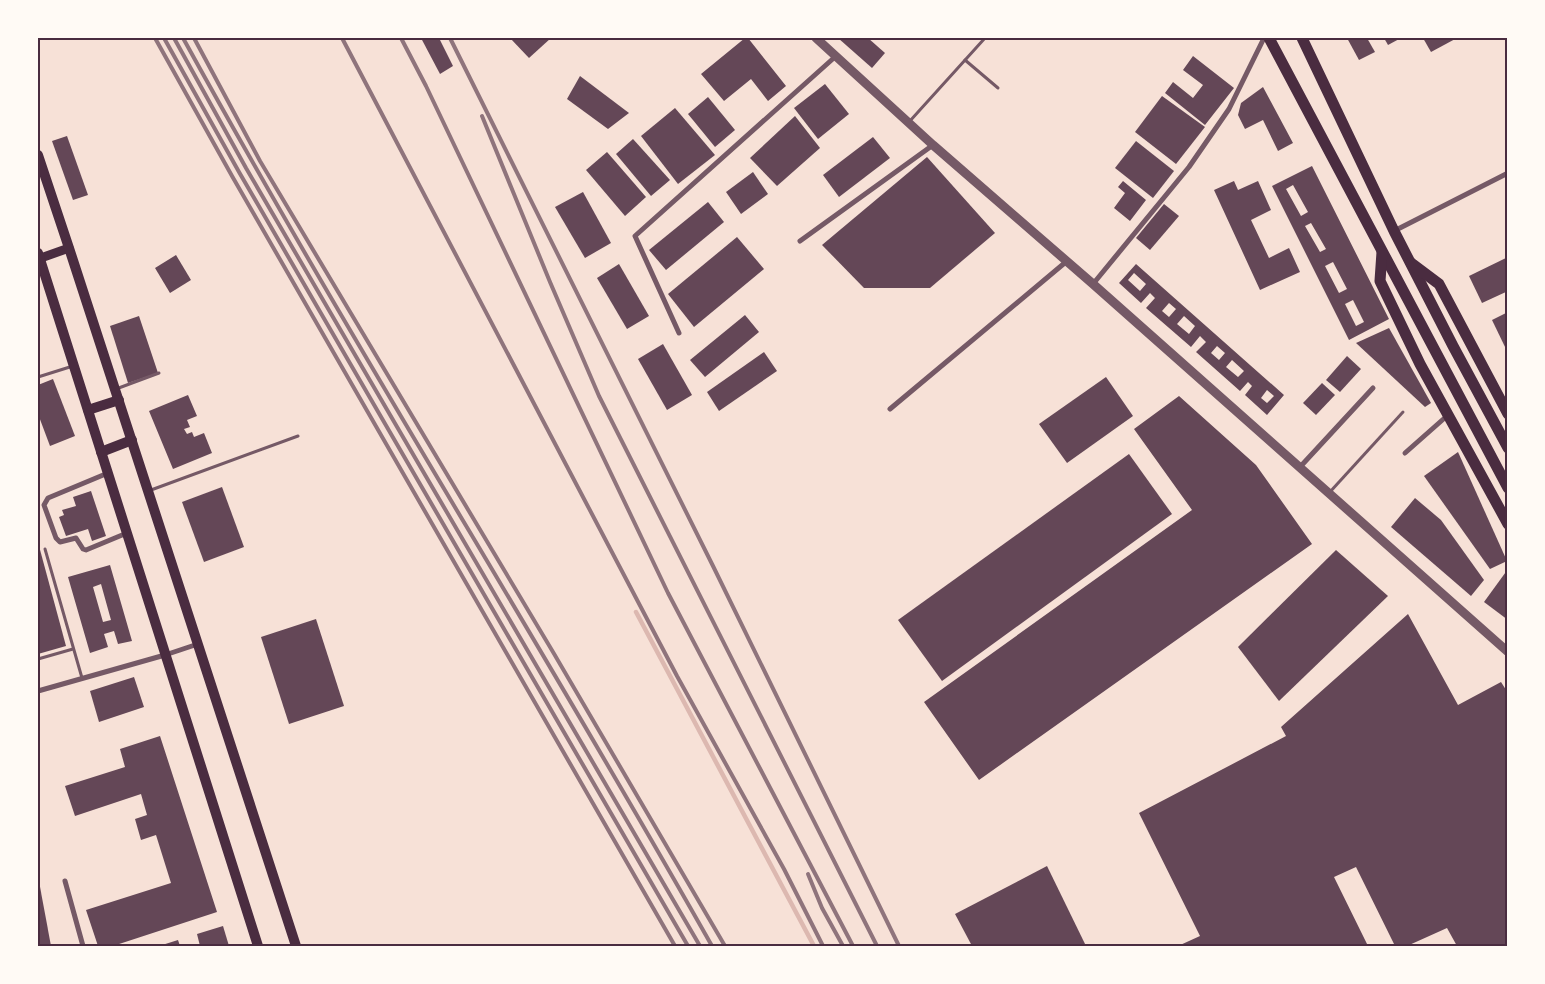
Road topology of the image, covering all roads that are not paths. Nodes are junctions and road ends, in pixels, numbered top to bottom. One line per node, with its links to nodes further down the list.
1 (816, 38): 6 (street)
2 (985, 38): 7 (lane)
3 (1264, 38): 20 (street)
4 (1269, 38): 16 (highway)
5 (1302, 38): 13 (highway)
6 (836, 56): 9 (street); 21 (street)
7 (965, 60): 8 (lane); 9 (lane)
8 (998, 88)
9 (908, 122): 10 (street)
10 (933, 144): 14 (street); 18 (street)
11 (38, 156): 15 (main road)
12 (1508, 173): 13 (street)
13 (1394, 231): 19 (highway)
14 (800, 241)
15 (69, 248): 17 (main road); 26 (main road)
16 (1382, 252): 32 (highway); 40 (highway)
17 (38, 257): 22 (main road)
18 (1067, 261): 20 (street); 29 (street)
19 (1410, 262): 28 (highway); 35 (highway)
20 (1093, 284): 38 (street)
21 (679, 333)
22 (74, 365): 24 (lane); 30 (main road)
23 (159, 373): 26 (lane)
24 (38, 377)
25 (1373, 388): 38 (street)
26 (115, 389): 27 (main road)
27 (119, 400): 30 (main road); 34 (main road)
28 (1506, 407)
29 (890, 409)
30 (88, 410): 36 (main road)
31 (1403, 412): 42 (lane)
32 (1449, 415): 37 (street); 43 (highway)
33 (298, 436): 41 (lane)
34 (132, 440): 36 (main road); 41 (main road)
35 (1508, 448)
36 (101, 452): 39 (main road)
37 (1405, 453)
38 (1300, 468): 42 (street)
39 (108, 473): 44 (main road); 44 (street)
40 (1508, 488)
41 (148, 491): 46 (main road)
42 (1329, 494): 48 (street)
43 (1508, 524)
44 (127, 533): 49 (main road)
45 (45, 549): 47 (lane)
46 (198, 644): 49 (street); 56 (main road)
47 (73, 649): 50 (lane); 51 (lane)
48 (1508, 652)
49 (165, 655): 51 (street); 55 (main road)
50 (38, 659)
51 (82, 678): 52 (street)
52 (38, 690)
53 (65, 881): 54 (street)
54 (83, 946)
55 (258, 946)
56 (296, 946)

